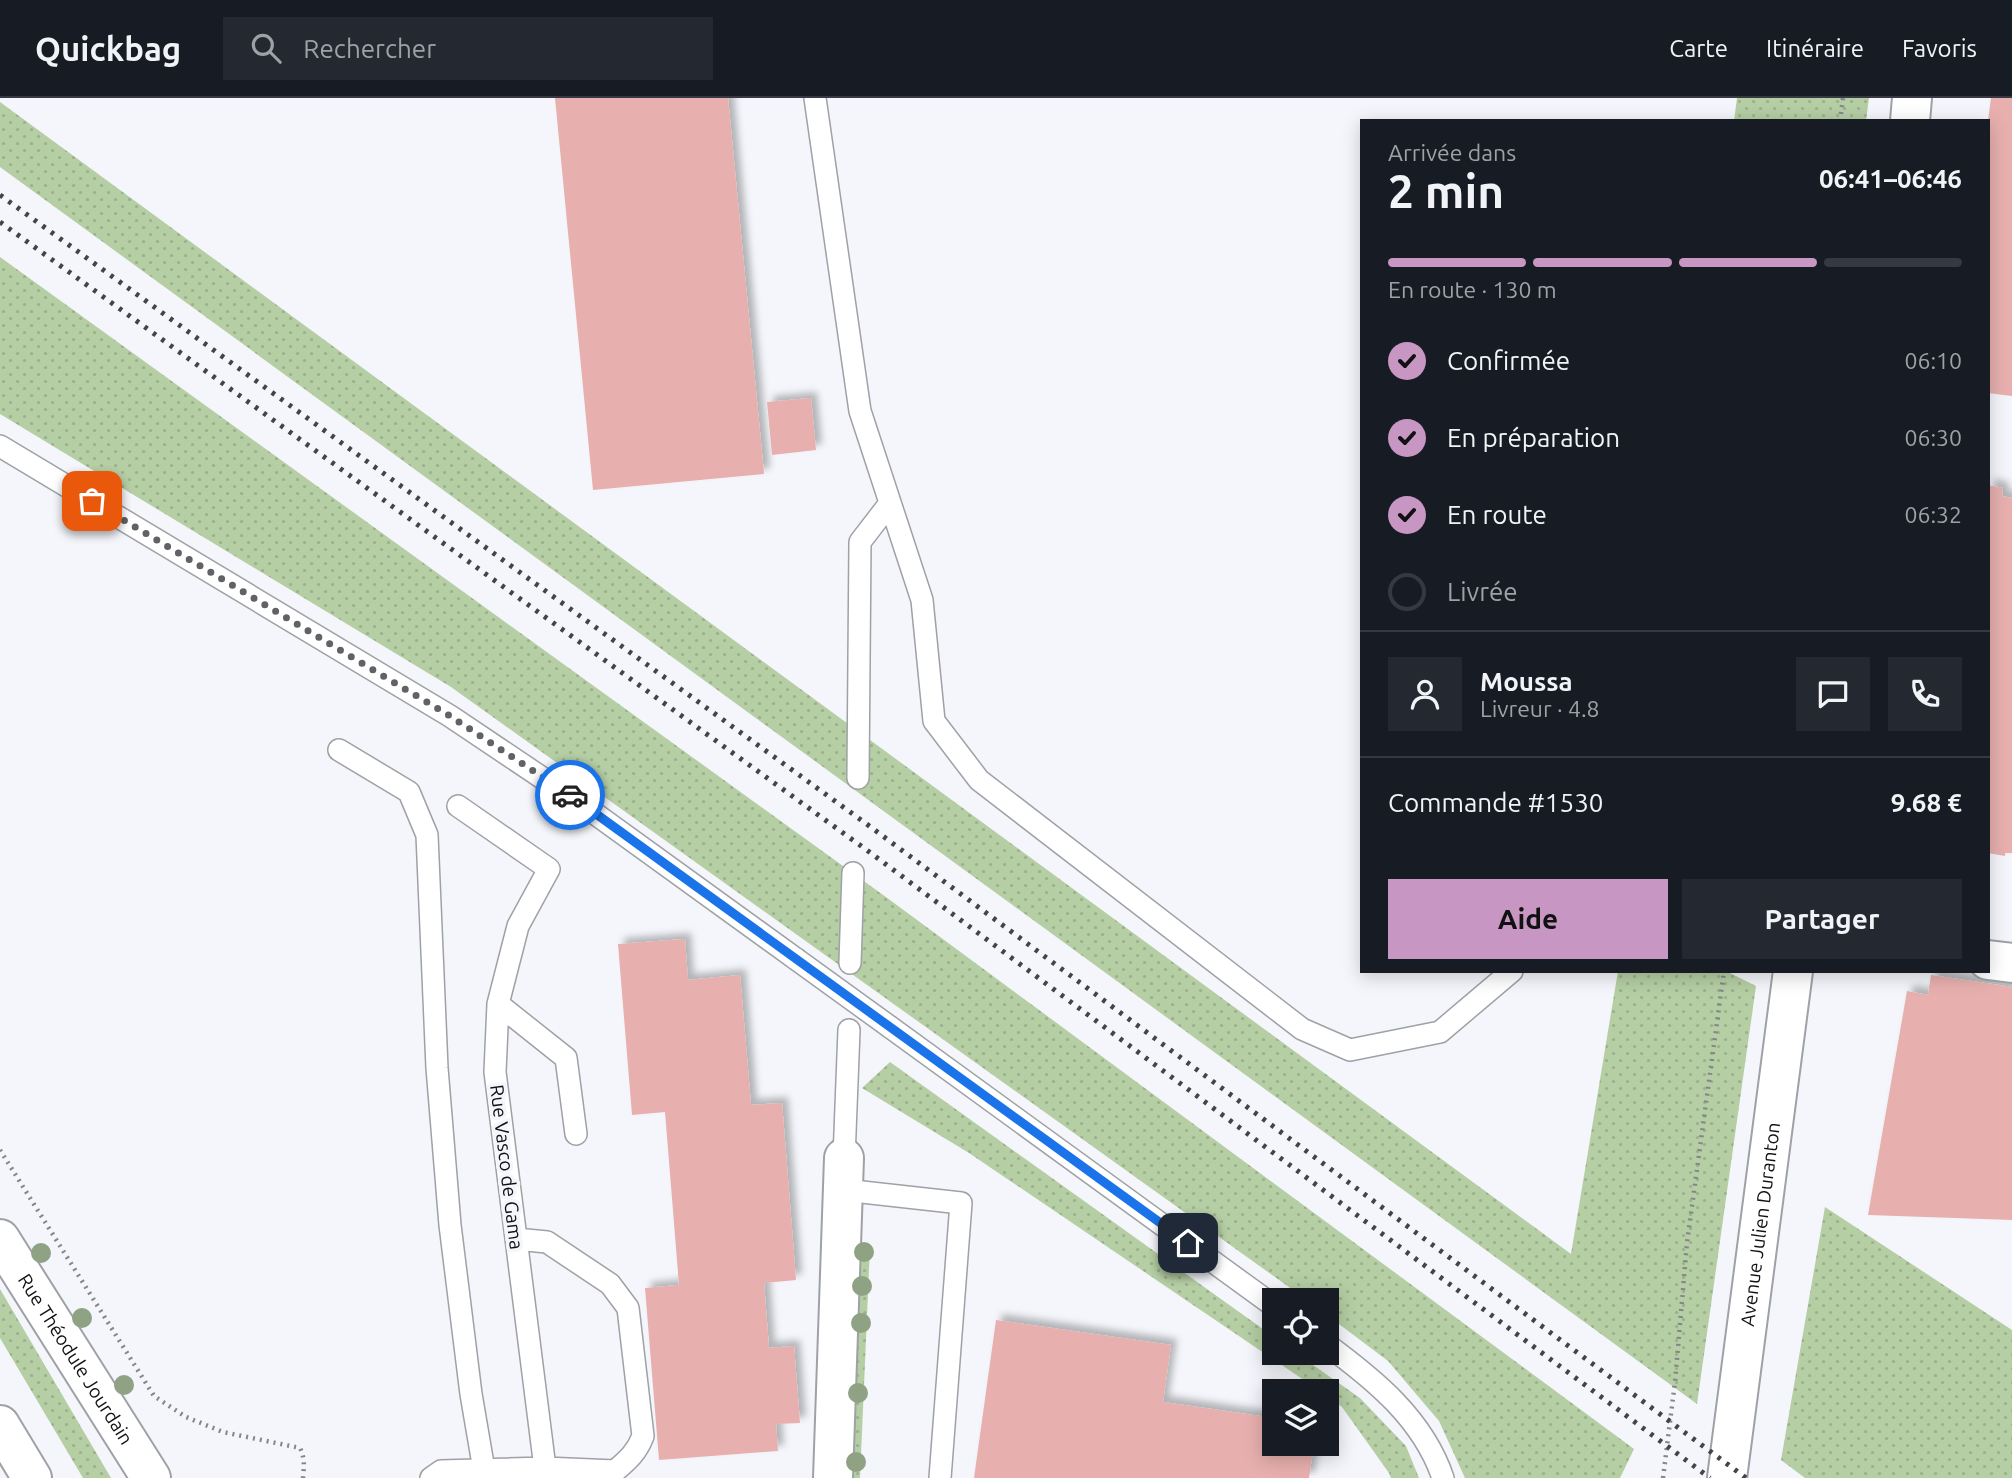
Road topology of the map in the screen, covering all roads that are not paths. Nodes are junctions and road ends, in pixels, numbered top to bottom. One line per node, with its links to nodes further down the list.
1 (815, 98): 5 (lane)
2 (1912, 98): 3 (main road)
3 (1909, 119)
4 (0, 446): 21 (lane, bridge)
5 (890, 503): 7 (lane); 13 (lane)
6 (339, 750): 24 (lane)
7 (858, 778)
8 (458, 806): 15 (lane, Rue Vasco de Gama)
9 (853, 873): 11 (lane)
10 (1990, 960): 12 (main road)
11 (850, 963)
12 (2012, 963)
13 (1510, 973)
14 (1793, 973): 32 (main road, Avenue Julien Duranton)
15 (498, 1004): 17 (lane); 20 (lane, Rue Vasco de Gama)
16 (849, 1030): 18 (lane)
17 (576, 1135)
18 (844, 1174): 29 (main road); 30 (lane)
19 (0, 1238): 27 (main road, Rue Théodule Jourdain)
20 (516, 1240): 25 (lane, Rue Vasco de Gama); 25 (lane)
21 (1262, 1297)
22 (1339, 1354): 31 (lane)
23 (0, 1425): 26 (main road)
24 (484, 1470): 25 (lane); 28 (lane)
25 (549, 1473)
26 (32, 1478)
27 (151, 1478)
28 (431, 1478)
29 (833, 1478)
30 (940, 1478)
31 (1443, 1478)
32 (1727, 1478)

